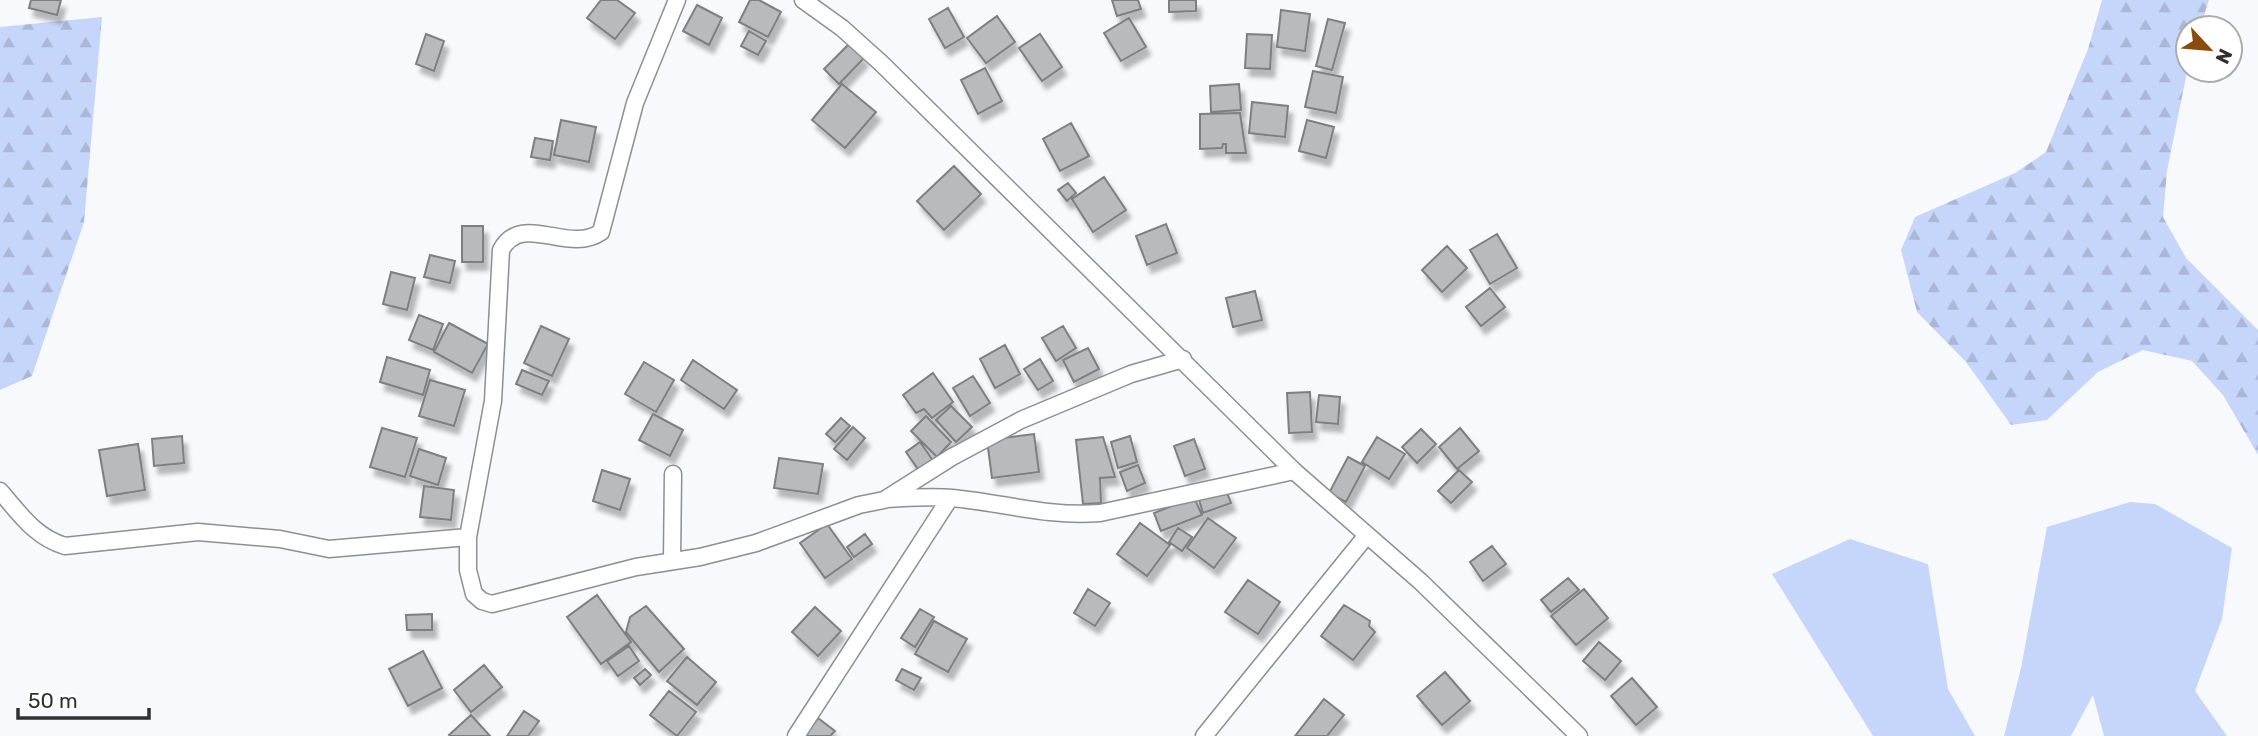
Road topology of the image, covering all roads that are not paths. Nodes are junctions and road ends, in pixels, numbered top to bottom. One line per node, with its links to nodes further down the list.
1 (677, 0): 10 (street)
2 (803, 0): 3 (street)
3 (1183, 359): 4 (street); 8 (street)
4 (1294, 471): 7 (street); 9 (street)
5 (673, 474): 11 (street)
6 (0, 491): 10 (street)
7 (950, 498): 8 (street); 12 (street)
8 (884, 500): 11 (street)
9 (1367, 535): 13 (street); 14 (street)
10 (468, 537): 11 (street)
11 (672, 561)
12 (796, 736)
13 (1204, 736)
14 (1578, 736)

